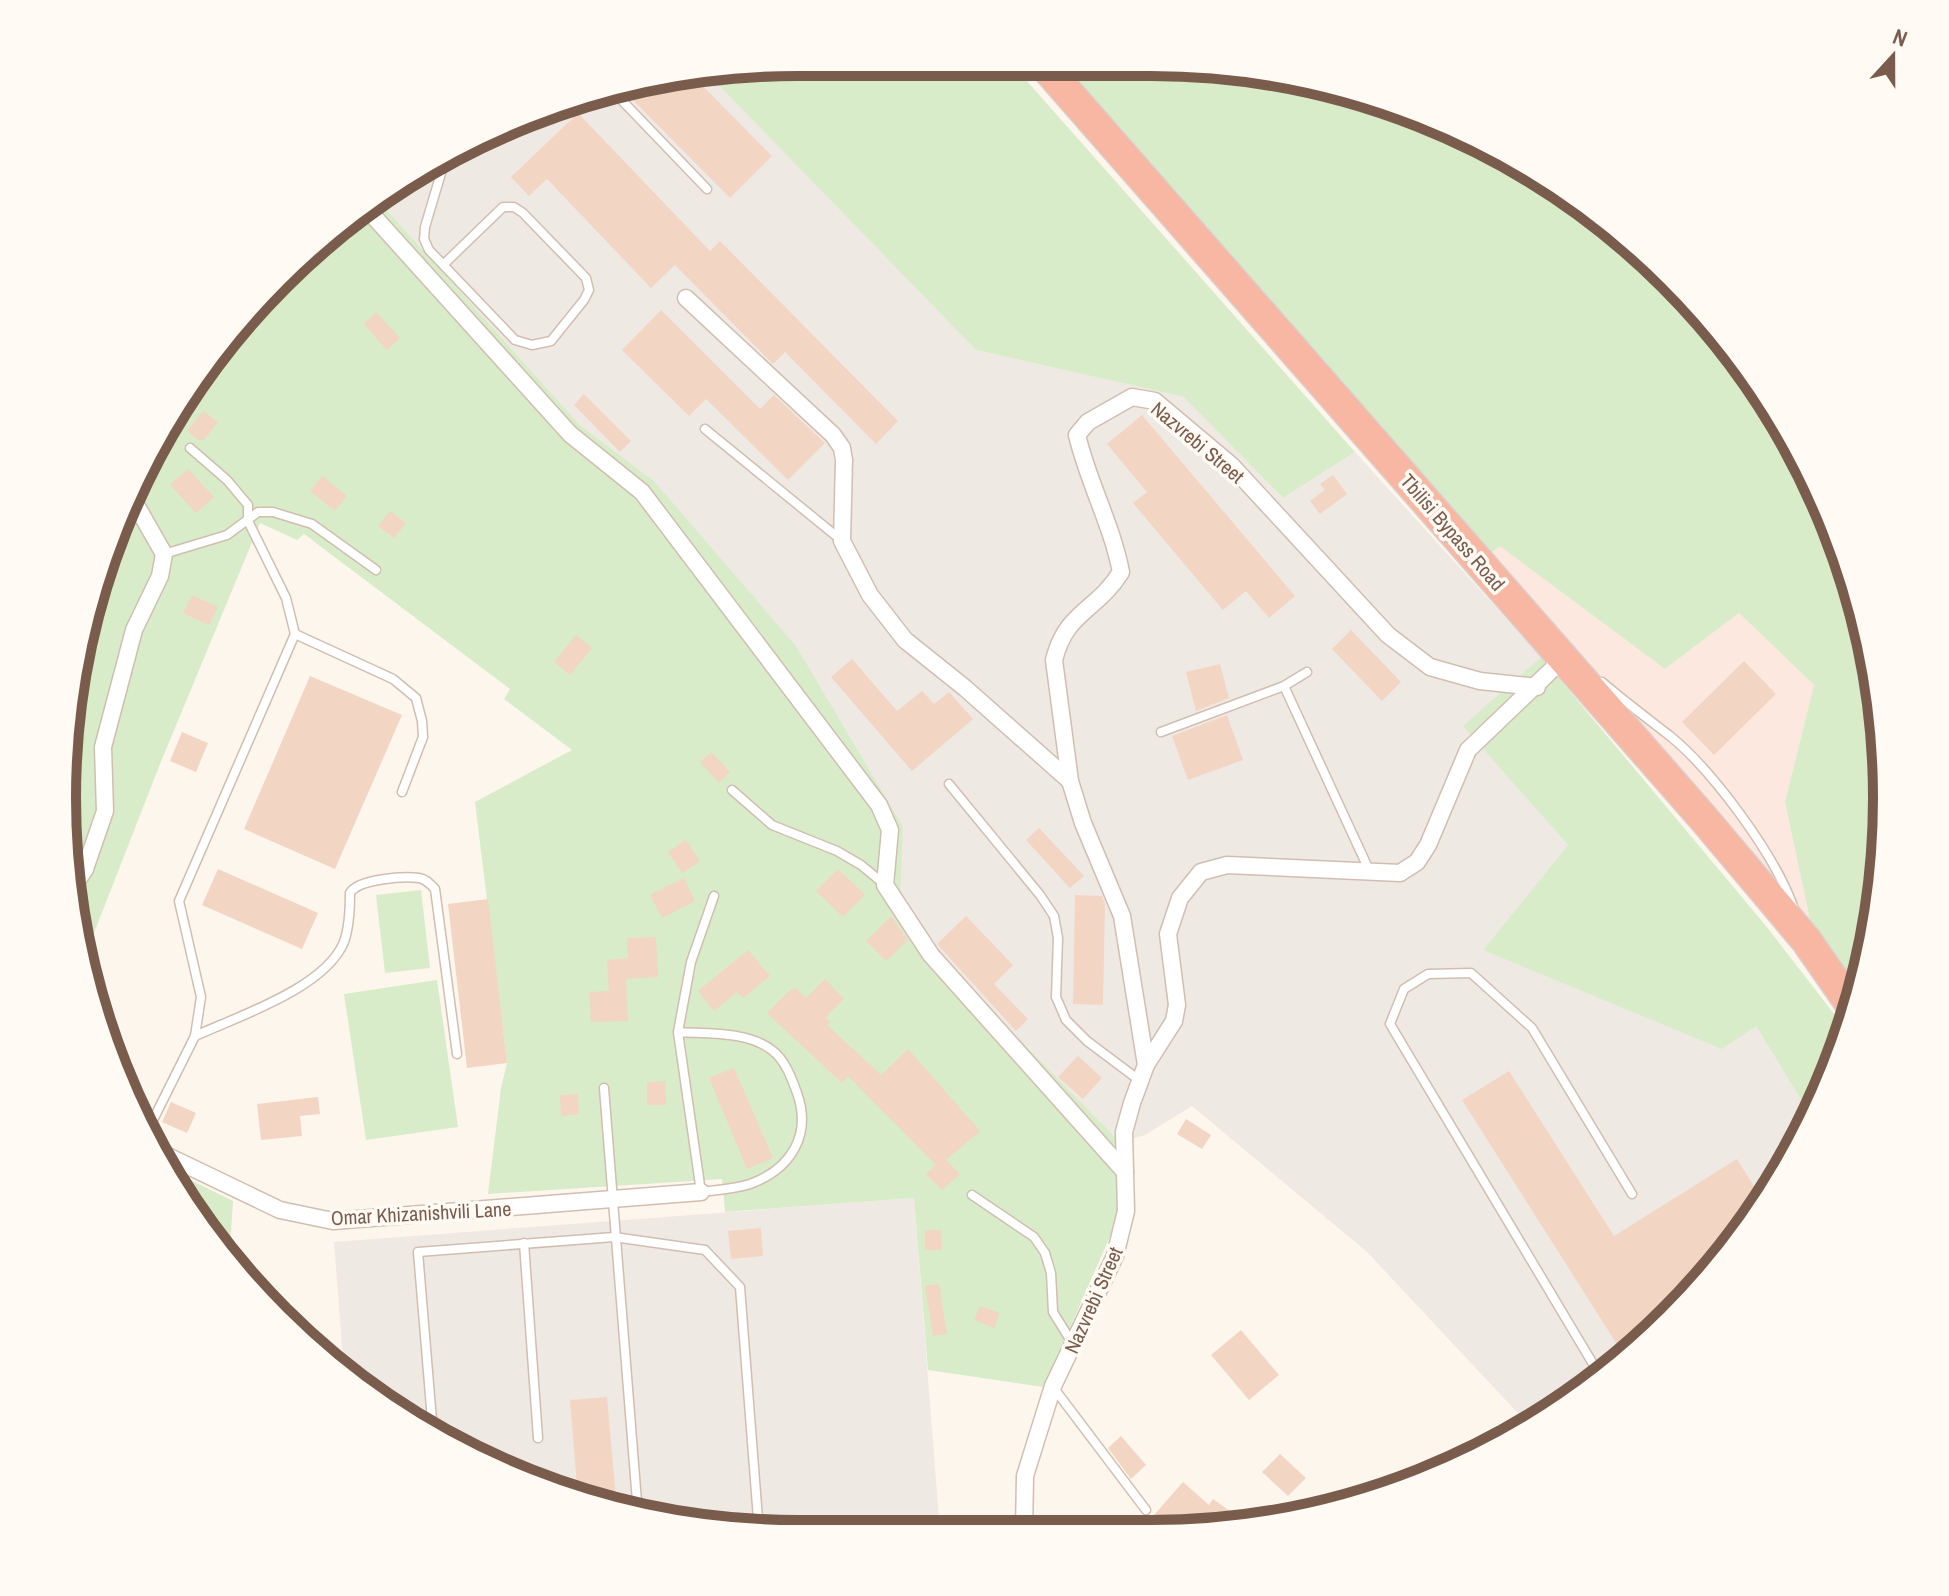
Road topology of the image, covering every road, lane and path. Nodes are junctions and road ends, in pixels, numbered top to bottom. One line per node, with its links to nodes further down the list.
1 (1053, 76): 17 (highway, Tbilisi Bypass Road)
2 (620, 99): 4 (lane)
3 (442, 170): 6 (lane)
4 (707, 189)
5 (372, 215): 7 (street)
6 (429, 250): 7 (lane); 8 (lane)
7 (412, 261): 32 (street)
8 (444, 264): 8 (lane)
9 (686, 298): 14 (street)
10 (705, 429): 14 (lane)
11 (190, 448): 13 (lane)
12 (137, 507): 15 (street)
13 (248, 521): 15 (lane); 16 (lane); 18 (lane)
14 (842, 541): 24 (street)
15 (164, 554): 29 (street)
16 (376, 570)
17 (1532, 621): 19 (highway, Tbilisi Bypass Road); 34 (lane)
18 (295, 634): 27 (lane); 37 (lane)
19 (1564, 658): 22 (street, Nazvrebi Street); 34 (highway, Tbilisi Bypass Road)
20 (1307, 672): 21 (lane)
21 (1284, 686): 23 (lane); 30 (lane)
22 (1537, 687): 24 (street, Nazvrebi Street); 30 (street, Nazvrebi Street)
23 (1161, 732)
24 (1070, 781): 39 (street, Nazvrebi Street)
25 (949, 784): 39 (lane)
26 (732, 790): 32 (lane)
27 (402, 792)
28 (79, 859): 29 (street)
29 (85, 869): 31 (street)
30 (1371, 873): 39 (street, Nazvrebi Street)
31 (81, 876)
32 (885, 885): 43 (street)
33 (714, 896): 36 (lane)
34 (1806, 940): 35 (highway, Tbilisi Bypass Road)
35 (1845, 996)
36 (678, 1032): 44 (lane); 44 (lane)
37 (195, 1036): 38 (lane); 41 (lane)
38 (457, 1054)
39 (1143, 1073): 43 (street, Nazvrebi Street)
40 (604, 1088): 47 (lane)
41 (152, 1121)
42 (173, 1159): 47 (street, Omar Khizanishvili Lane)
43 (1125, 1172): 50 (street, Nazvrebi Street)
44 (701, 1192): 47 (street, Omar Khizanishvili Lane)
45 (1632, 1194): 51 (lane)
46 (972, 1195): 50 (lane)
47 (612, 1201): 48 (lane)
48 (614, 1237): 49 (lane); 55 (lane); 57 (lane)
49 (524, 1243): 53 (lane); 54 (lane)
50 (1074, 1347): 52 (street, Nazvrebi Street)
51 (1595, 1368)
52 (1053, 1386): 56 (lane); 58 (street, Nazvrebi Street)
53 (432, 1420)
54 (538, 1438)
55 (637, 1501)
56 (1146, 1510)
57 (758, 1518)
58 (1024, 1520)

